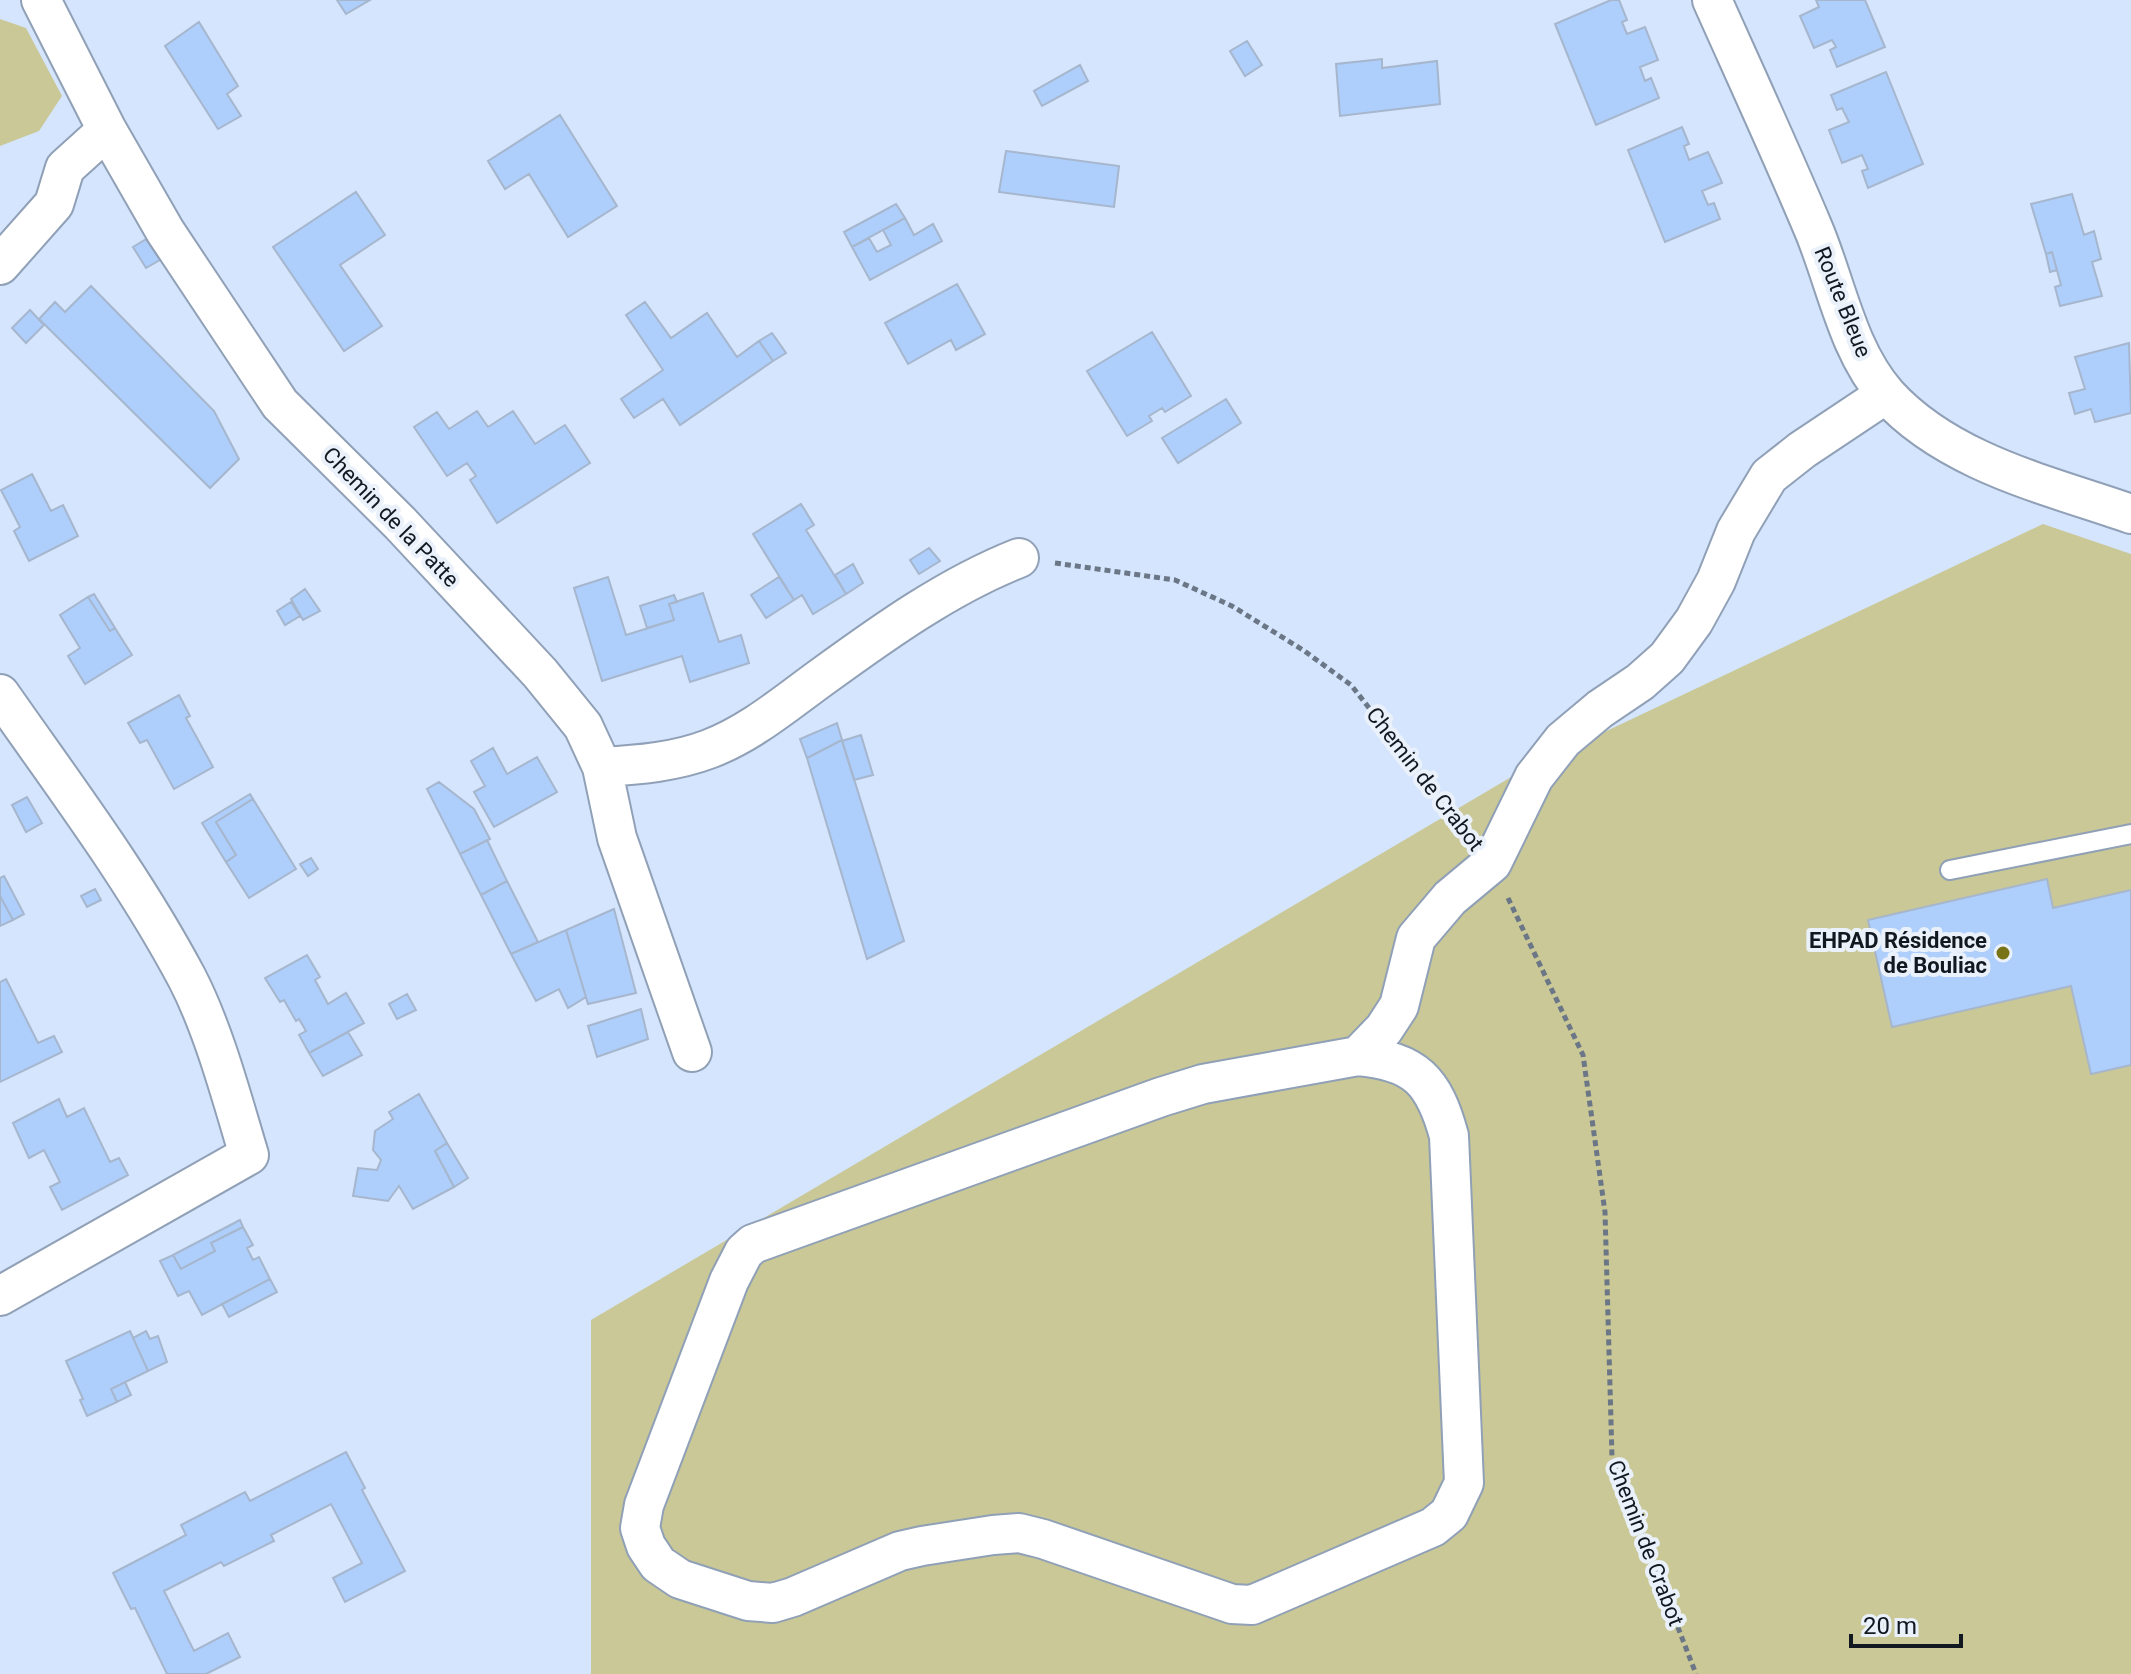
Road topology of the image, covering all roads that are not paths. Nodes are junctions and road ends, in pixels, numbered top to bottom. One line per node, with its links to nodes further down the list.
1 (41, 0): 3 (street, Chemin de la Patte)
2 (1712, 0): 5 (street, Route Bleue)
3 (107, 130): 4 (street); 9 (street, Chemin de la Patte)
4 (0, 265)
5 (1886, 394): 6 (street, Route Bleue); 13 (street)
6 (2131, 514)
7 (1019, 558): 9 (street)
8 (0, 694): 14 (street)
9 (602, 767): 12 (street, Chemin de la Patte)
10 (2131, 834): 11 (lane)
11 (1950, 870)
12 (692, 1052)
13 (1358, 1056): 13 (street)
14 (0, 1296)

